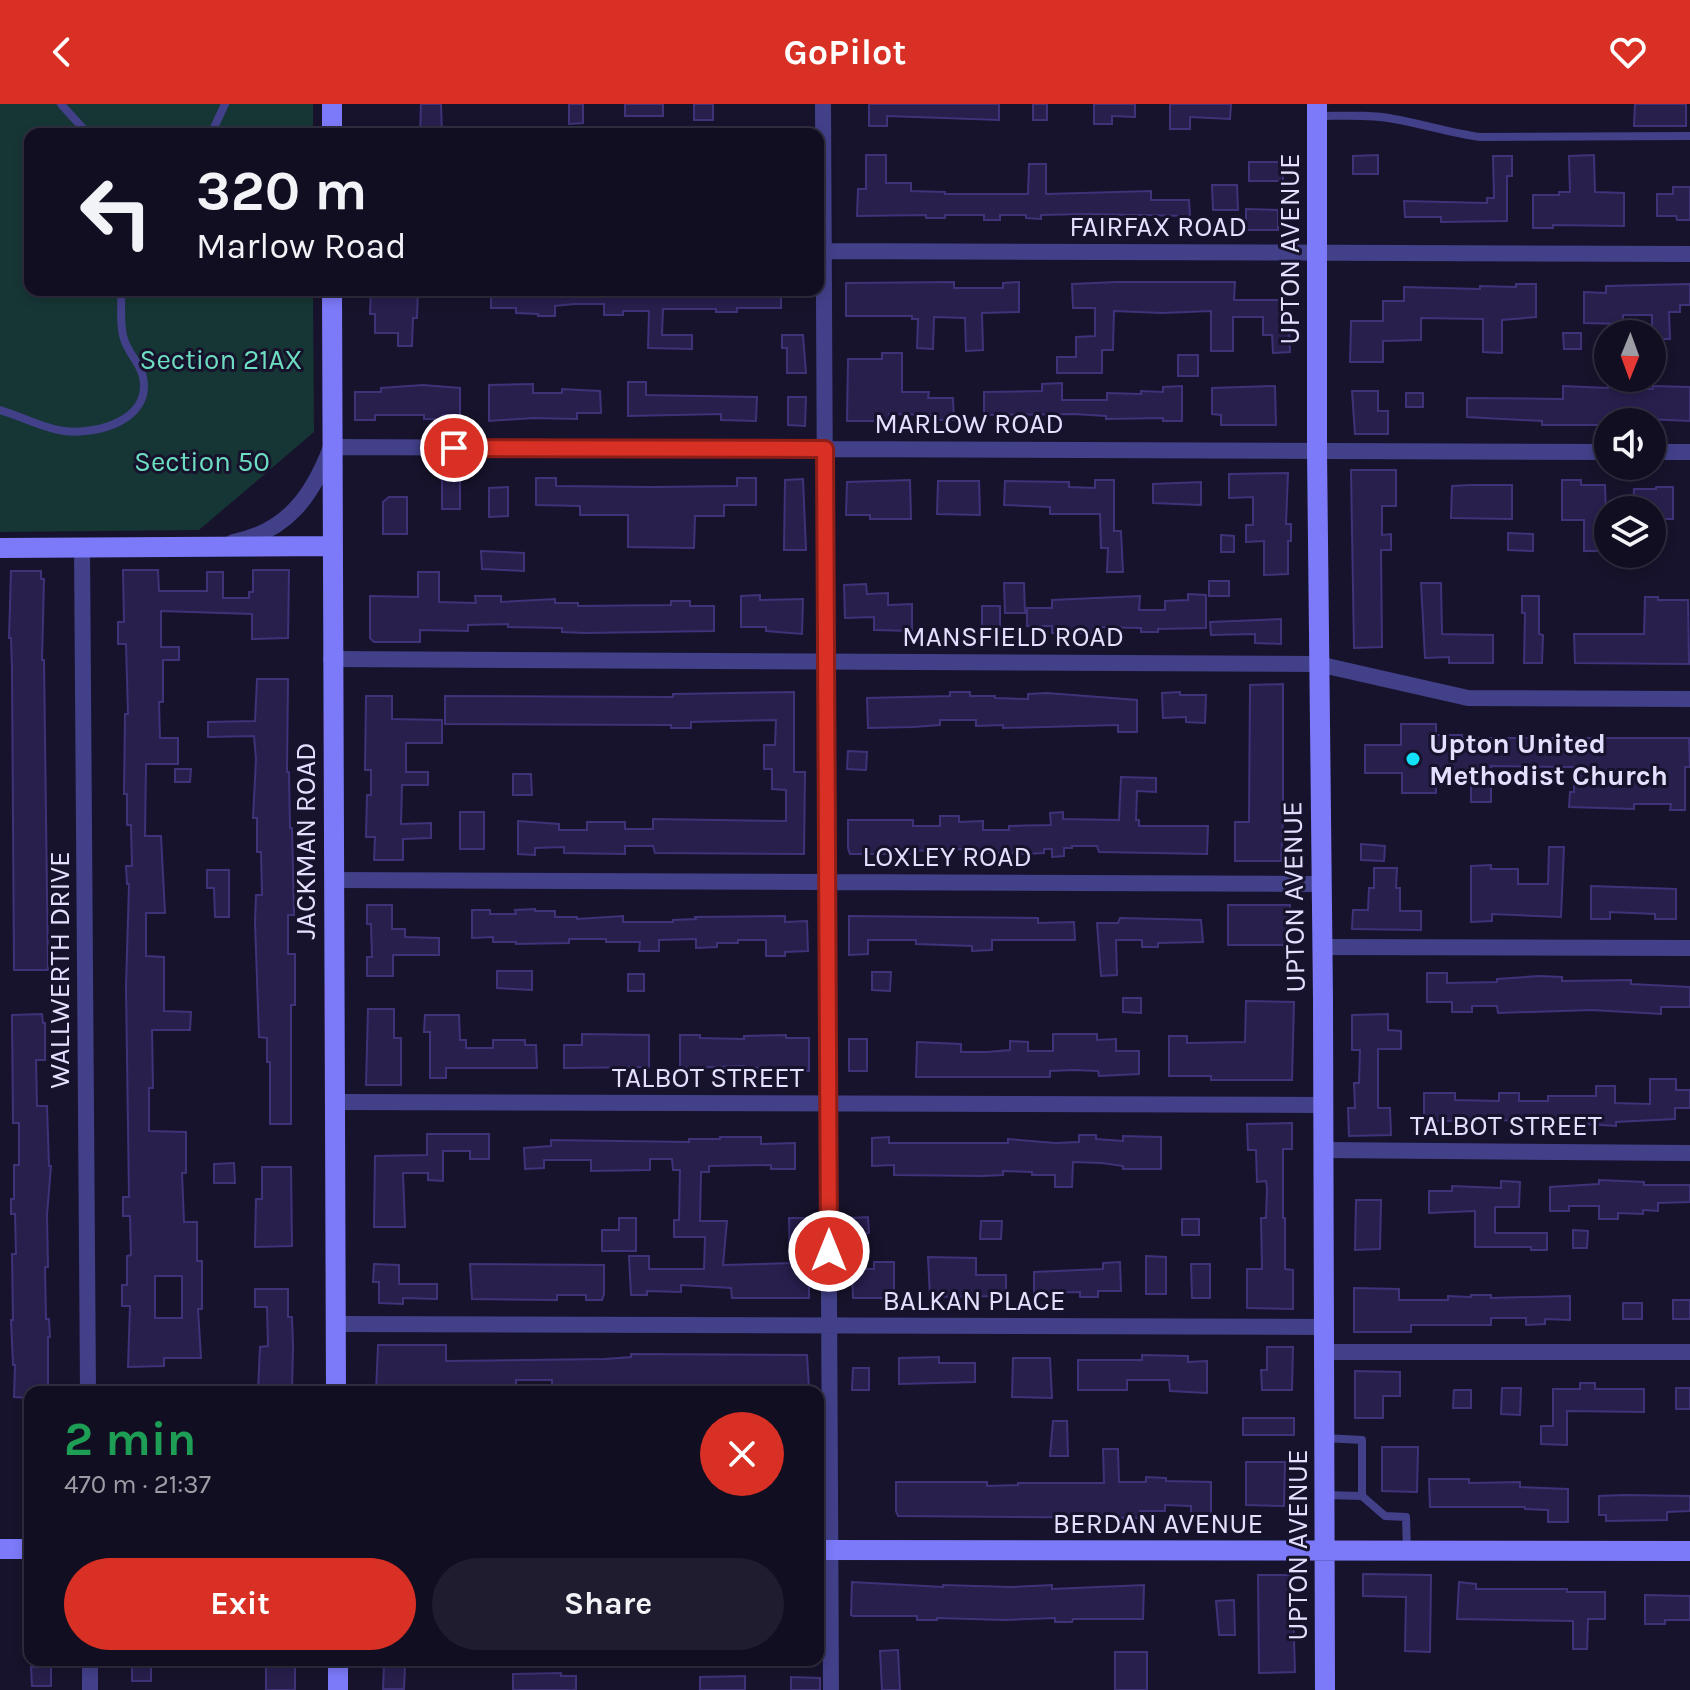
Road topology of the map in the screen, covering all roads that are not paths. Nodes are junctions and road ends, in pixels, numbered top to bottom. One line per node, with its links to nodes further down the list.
1 (61, 104): 6 (lane)
2 (225, 104): 7 (lane)
3 (332, 104): 8 (street)
4 (823, 104): 9 (street)
5 (1317, 110): 10 (lane); 12 (street, UPTON AVENUE)
6 (83, 128)
7 (214, 128)
8 (332, 128)
9 (823, 128)
10 (1690, 136)
11 (824, 251): 12 (street, FAIRFAX ROAD)
12 (1316, 253): 13 (street, FAIRFAX ROAD); 20 (street, UPTON AVENUE)
13 (1690, 254)
14 (121, 296): 17 (lane)
15 (332, 296): 18 (street, JACKMAN ROAD)
16 (822, 296): 19 (street)
17 (0, 410)
18 (331, 447): 19 (street, MARLOW ROAD); 24 (street, JACKMAN ROAD); 26 (street)
19 (825, 449): 20 (street, MARLOW ROAD); 29 (street)
20 (1317, 450): 21 (street, MARLOW ROAD); 30 (street, UPTON AVENUE)
21 (1594, 452)
22 (1666, 452): 23 (street)
23 (1690, 452)
24 (331, 546): 26 (street); 28 (street, JACKMAN ROAD)
25 (82, 547): 26 (street); 27 (street); 47 (street, WALLWERTH DRIVE)
26 (208, 547)
27 (0, 548)
28 (331, 659): 29 (street, MANSFIELD ROAD); 32 (street, JACKMAN ROAD)
29 (826, 660): 30 (street, MANSFIELD ROAD); 33 (street)
30 (1318, 664): 31 (street, MANSFIELD ROAD); 34 (street, UPTON AVENUE)
31 (1690, 699)
32 (333, 880): 33 (street, LOXLEY ROAD); 37 (street, JACKMAN ROAD)
33 (827, 882): 34 (street, LOXLEY ROAD); 38 (street)
34 (1321, 884): 35 (street, UPTON AVENUE)
35 (1322, 947): 36 (street); 39 (street, UPTON AVENUE)
36 (1690, 948)
37 (334, 1102): 38 (street, TALBOT STREET); 42 (street, JACKMAN ROAD)
38 (828, 1103): 39 (street, TALBOT STREET); 43 (street)
39 (1321, 1105): 40 (street, UPTON AVENUE)
40 (1322, 1150): 41 (street, TALBOT STREET); 44 (street, UPTON AVENUE)
41 (1690, 1153)
42 (336, 1324): 43 (street, BALKAN PLACE); 48 (street, JACKMAN ROAD)
43 (829, 1326): 44 (street, BALKAN PLACE); 54 (street)
44 (1324, 1327): 45 (street, UPTON AVENUE)
45 (1324, 1352): 46 (street); 49 (street, UPTON AVENUE)
46 (1690, 1352)
47 (88, 1386)
48 (336, 1386)
49 (1325, 1438): 50 (street, UPTON AVENUE); 51 (lane)
50 (1325, 1495): 51 (lane); 55 (street, UPTON AVENUE)
51 (1362, 1496): 56 (lane)
52 (0, 1549): 53 (street)
53 (24, 1549)
54 (824, 1550): 55 (street, BERDAN AVENUE); 62 (street)
55 (1324, 1551): 56 (street, BERDAN AVENUE); 63 (street, UPTON AVENUE)
56 (1407, 1551): 57 (street, BERDAN AVENUE)
57 (1690, 1551)
58 (90, 1666): 60 (street)
59 (338, 1666): 61 (street)
60 (90, 1690)
61 (338, 1690)
62 (831, 1690)
63 (1325, 1690)

